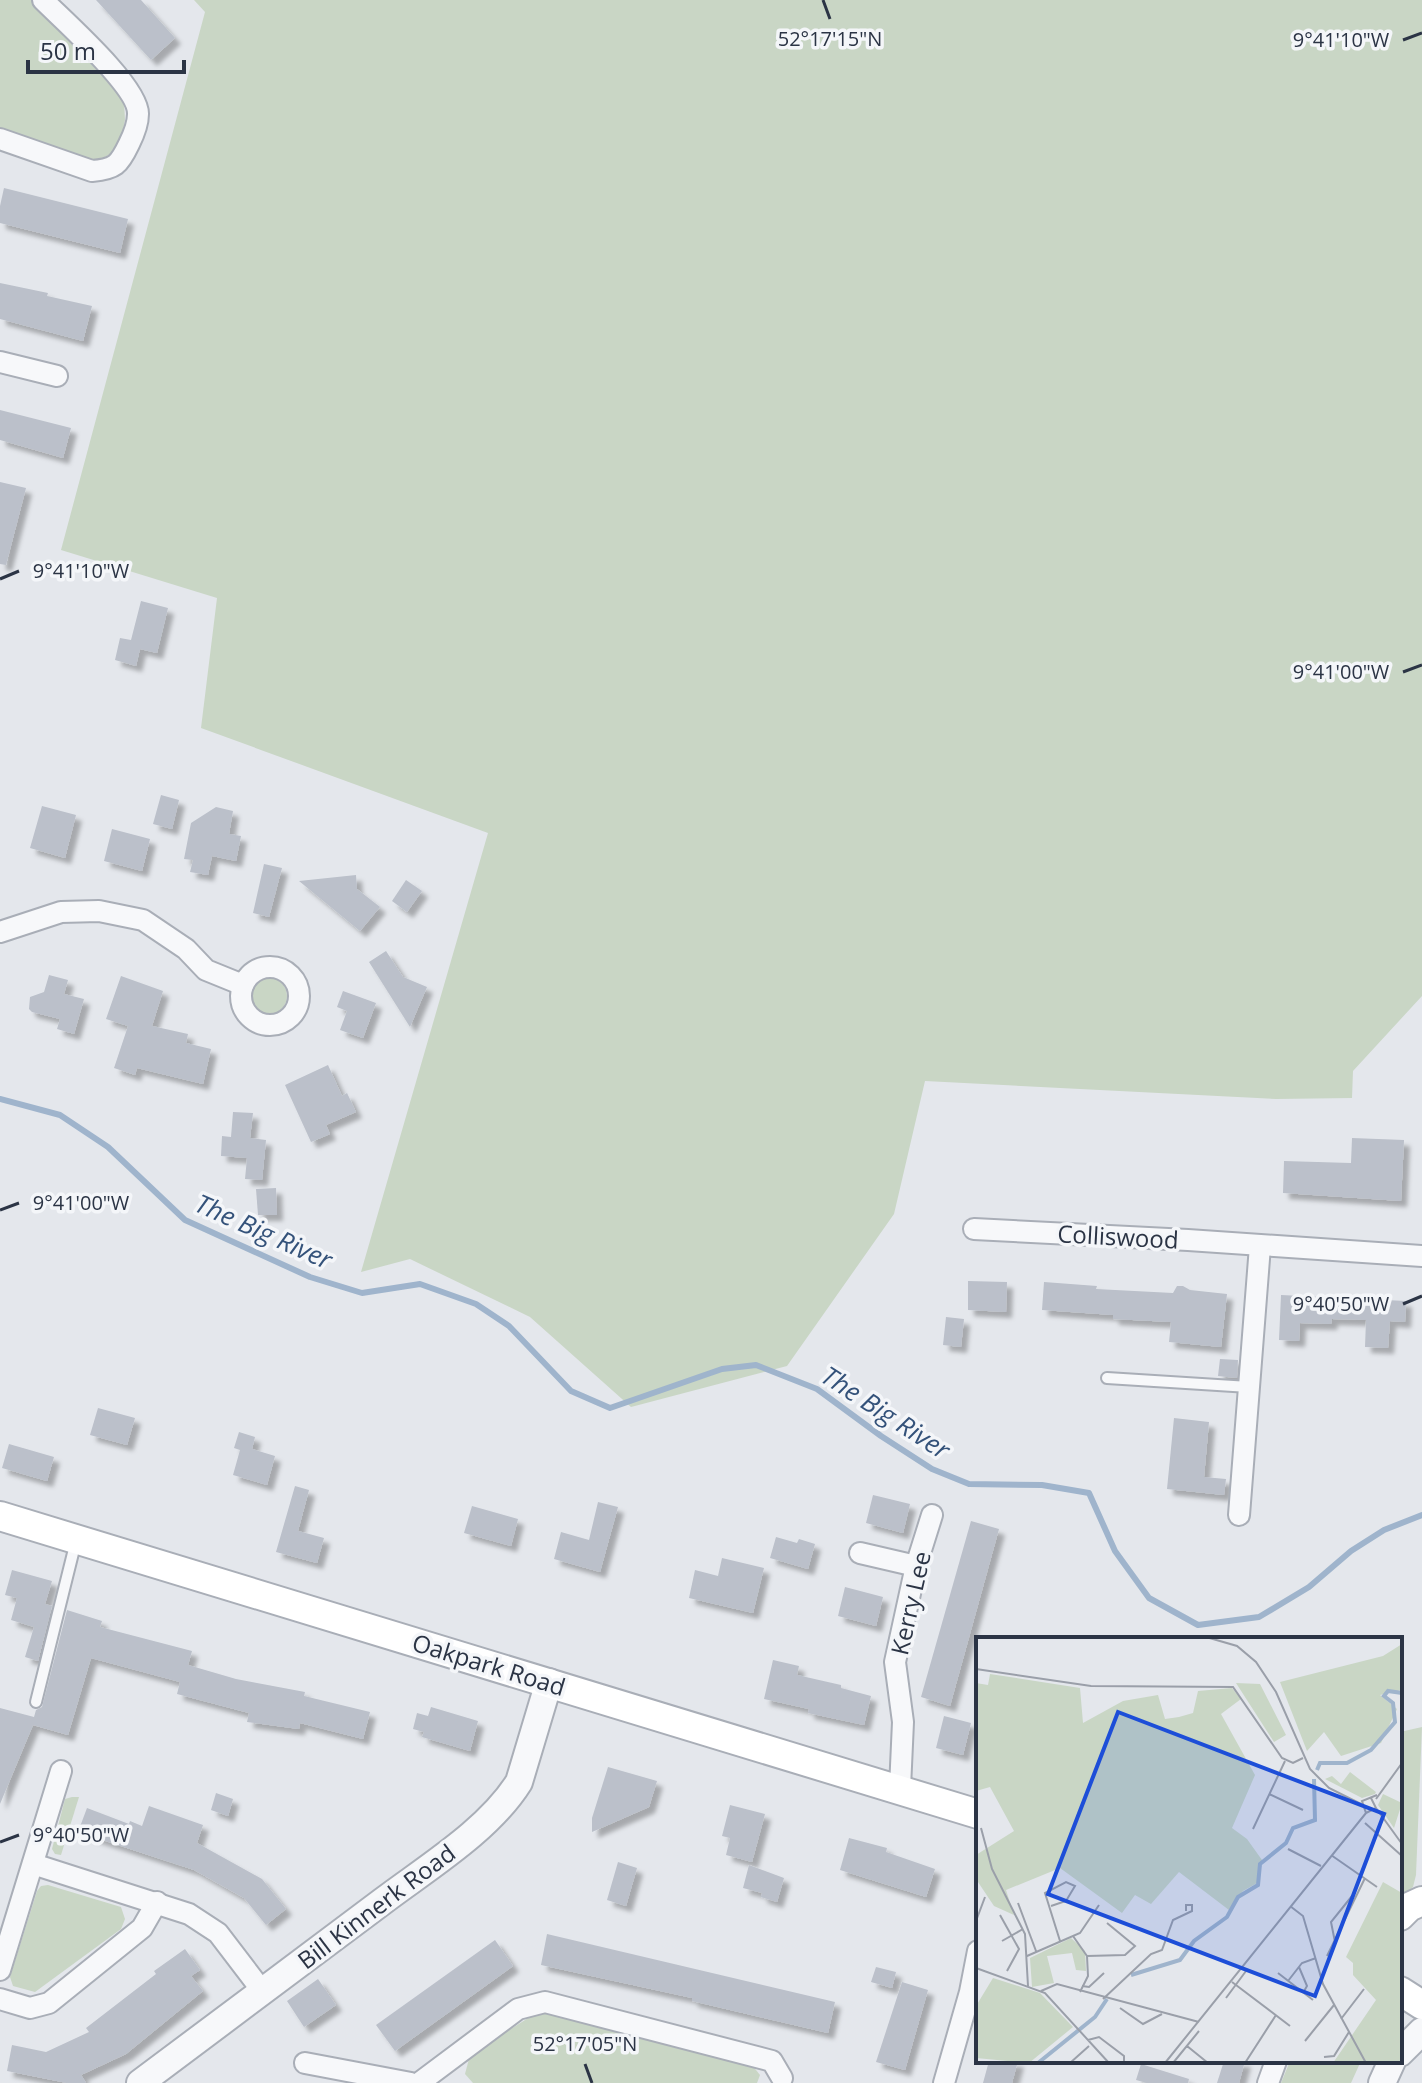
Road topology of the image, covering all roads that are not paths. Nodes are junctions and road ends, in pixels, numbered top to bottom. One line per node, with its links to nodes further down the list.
1 (43, 0): 2 (street)
2 (0, 139)
3 (0, 362): 4 (street)
4 (57, 376)
5 (0, 932): 6 (street)
6 (243, 985)
7 (974, 1229): 8 (street, Colliswood)
8 (1260, 1246): 9 (street, Colliswood); 11 (street)
9 (1422, 1256)
10 (1107, 1378): 11 (lane)
11 (1249, 1387): 13 (street)
12 (932, 1515): 17 (street, Kerry Lee)
13 (1239, 1515)
14 (0, 1516): 15 (main road, Oakpark Road)
15 (76, 1539): 18 (main road, Oakpark Road); 19 (lane)
16 (860, 1553): 17 (street)
17 (916, 1566): 21 (street, Kerry Lee)
18 (549, 1682): 21 (main road, Oakpark Road); 29 (street, Bill Kinnerk Road)
19 (36, 1702)
20 (61, 1771): 23 (street)
21 (900, 1788): 22 (main road, Oakpark Road)
22 (976, 1813)
23 (33, 1864): 25 (street); 28 (street)
24 (1422, 1901): 26 (main road)
25 (157, 1902): 29 (street); 30 (street)
26 (1402, 1914)
27 (976, 1961): 40 (street)
28 (0, 1970)
29 (263, 1992): 37 (street, Bill Kinnerk Road)
30 (0, 1999)
31 (1422, 2031): 32 (street)
32 (1402, 2051)
33 (305, 2063): 38 (street)
34 (1275, 2063): 41 (street)
35 (1391, 2063): 42 (street)
36 (788, 2081): 39 (street)
37 (140, 2083)
38 (411, 2083)
39 (419, 2083)
40 (944, 2083)
41 (1268, 2083)
42 (1382, 2083)

